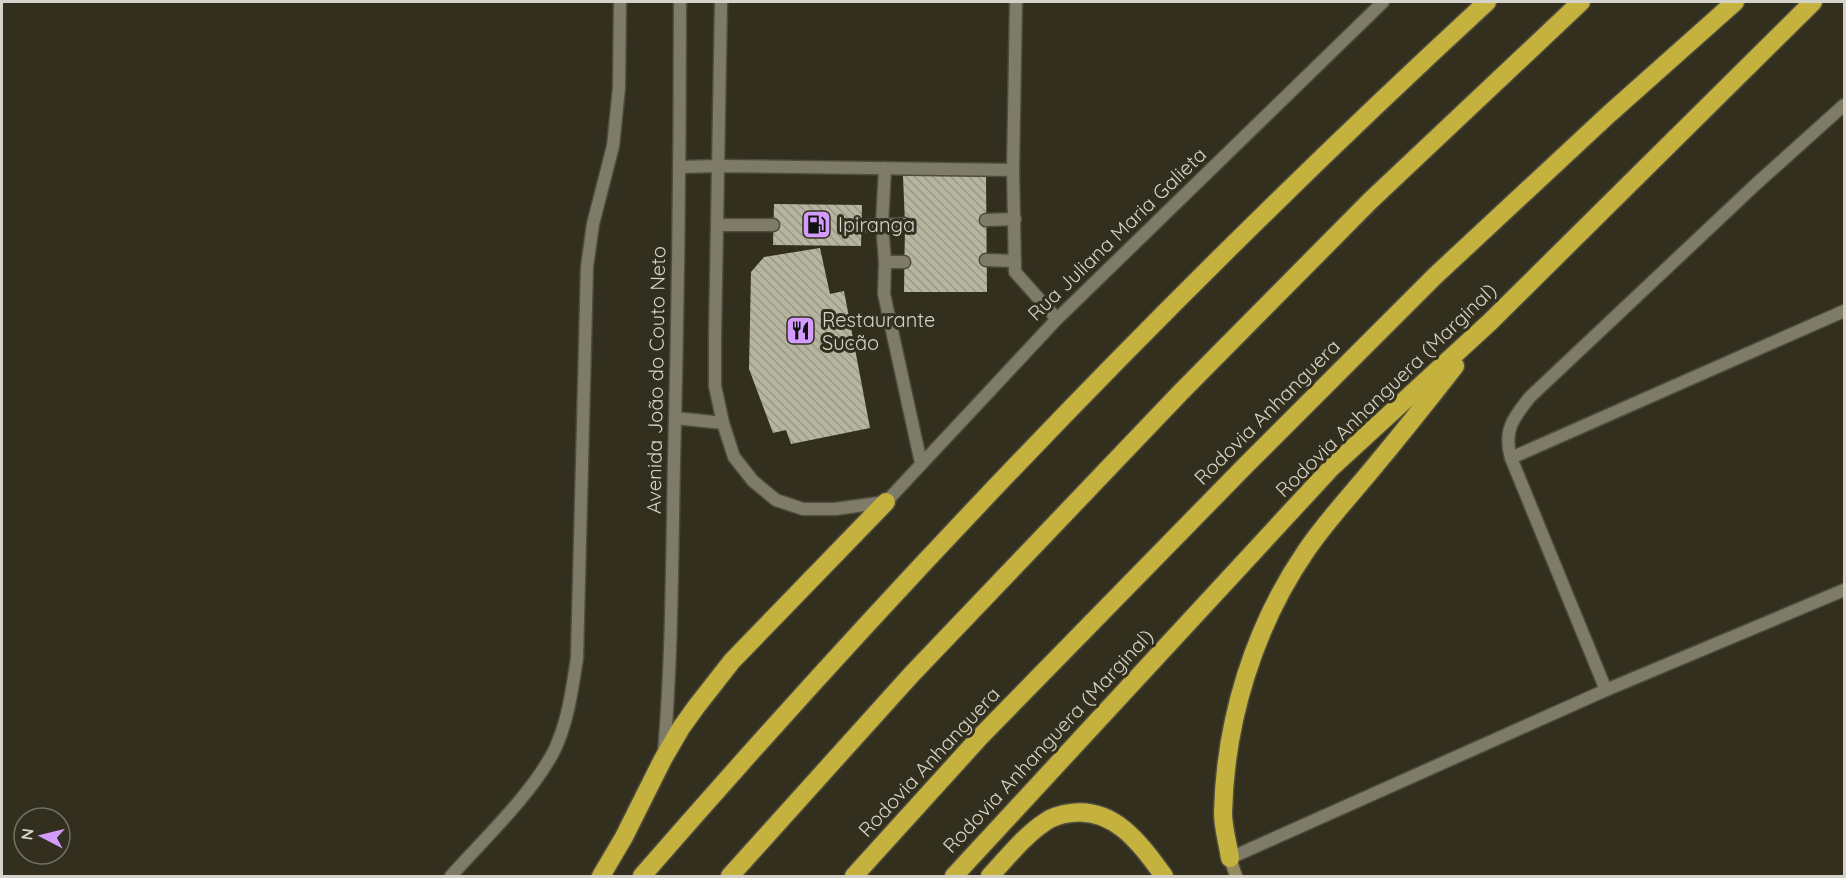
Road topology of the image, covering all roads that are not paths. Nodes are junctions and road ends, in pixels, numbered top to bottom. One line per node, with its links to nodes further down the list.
1 (620, 2): 38 (street)
2 (680, 2): 12 (street, Avenida João do Couto Neto)
3 (721, 2): 11 (street)
4 (1016, 2): 14 (street)
5 (1383, 2): 27 (street, Rua Juliana Maria Galieta)
6 (1486, 2): 40 (highway)
7 (1581, 2): 41 (highway)
8 (1735, 2): 42 (highway, Rodovia Anhanguera)
9 (1814, 2): 28 (highway, Rodovia Anhanguera (Marginal))
10 (1845, 105): 31 (street)
11 (719, 166): 12 (street); 13 (street); 19 (street)
12 (680, 167): 29 (street, Avenida João do Couto Neto)
13 (885, 168): 14 (street); 17 (street)
14 (1013, 170): 15 (street)
15 (1015, 219): 16 (street); 23 (street)
16 (987, 220)
17 (882, 224): 18 (street); 21 (street); 24 (street)
18 (905, 224)
19 (718, 225): 20 (street); 30 (street)
20 (773, 225)
21 (862, 226)
22 (986, 260): 23 (street)
23 (1015, 261): 27 (street)
24 (885, 262): 25 (street); 32 (street)
25 (904, 262)
26 (1845, 310): 31 (street)
27 (1057, 319): 32 (street, Rua Juliana Maria Galieta)
28 (1490, 322): 37 (highway); 43 (highway, Rodovia Anhanguera (Marginal))
29 (675, 418): 30 (street); 36 (street, Avenida João do Couto Neto)
30 (723, 423): 33 (street)
31 (1511, 458): 35 (street)
32 (921, 463): 33 (street, Rua Juliana Maria Galieta)
33 (886, 502): 36 (highway)
34 (1845, 590): 35 (street)
35 (1606, 690): 37 (street)
36 (663, 759): 39 (highway)
37 (1230, 858): 46 (street)
38 (451, 876)
39 (601, 876)
40 (642, 876)
41 (730, 876)
42 (854, 876)
43 (954, 876)
44 (990, 876): 45 (highway)
45 (1164, 876)
46 (1236, 876)

